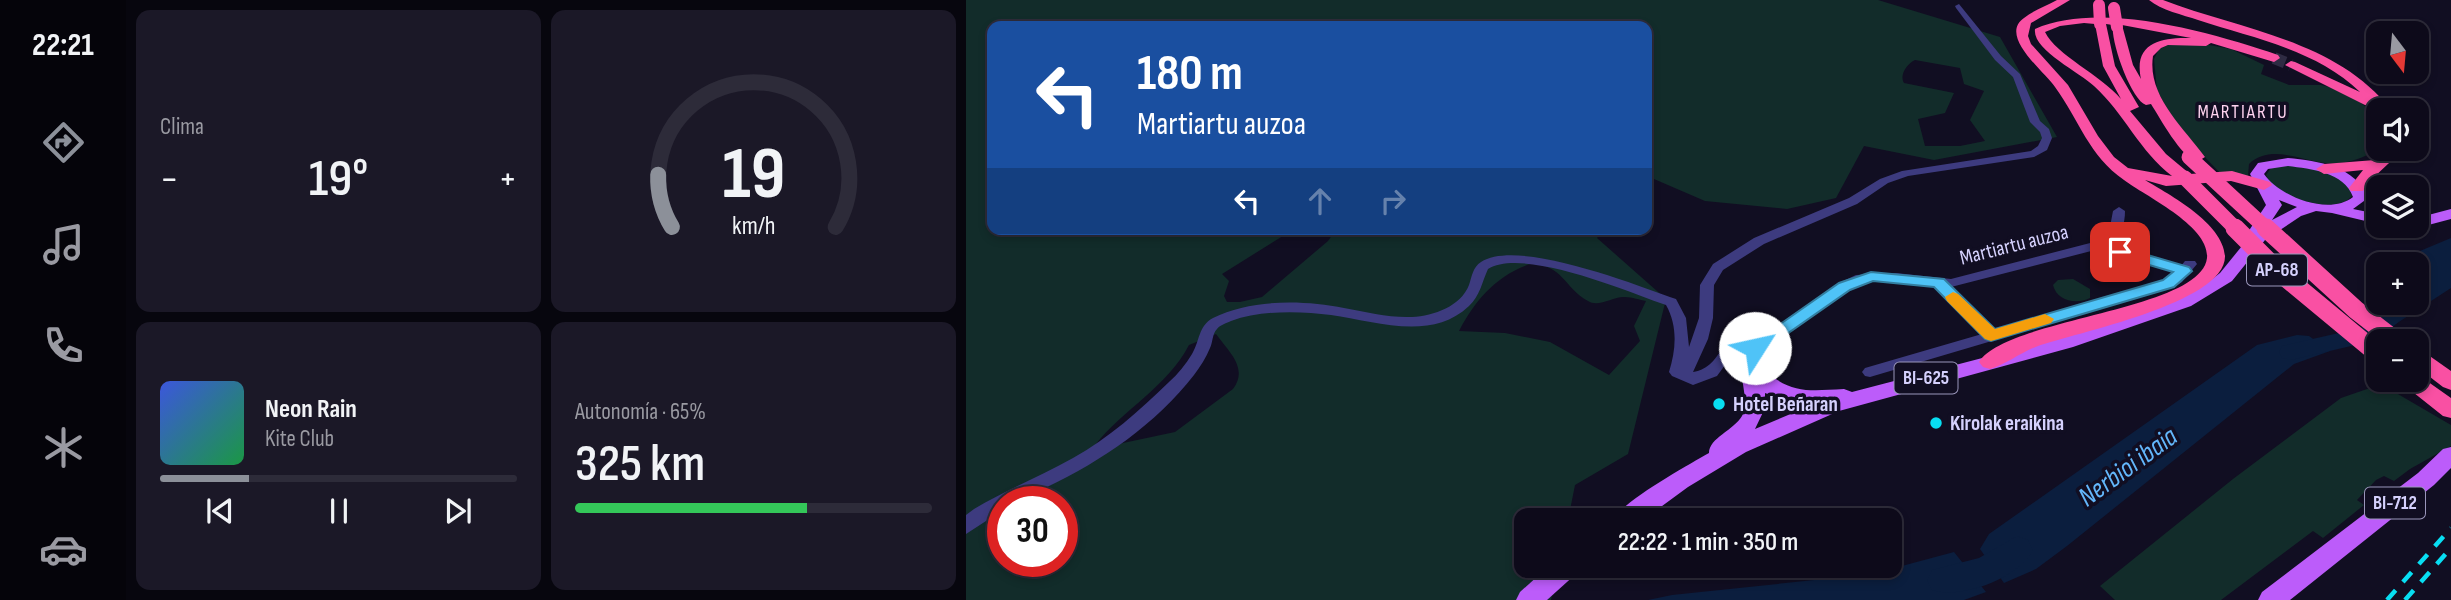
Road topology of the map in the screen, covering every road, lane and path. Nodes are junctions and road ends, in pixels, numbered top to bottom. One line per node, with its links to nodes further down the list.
1 (2065, 0): 10 (highway)
2 (2154, 0): 7 (highway)
3 (2099, 3): 11 (highway, bridge)
4 (2114, 4): 9 (highway, AP-68, bridge)
5 (1959, 6): 32 (street)
6 (2291, 65): 8 (highway)
7 (2373, 98)
8 (2366, 100)
9 (2193, 157): 11 (highway); 24 (highway, AP-68, bridge)
10 (2107, 158): 15 (highway); 28 (highway)
11 (2164, 158): 27 (highway, AP-68, bridge)
12 (2384, 161): 13 (highway)
13 (2381, 164): 14 (highway); 16 (highway)
14 (2324, 169): 15 (main road, BI-625); 16 (main road, BI-625)
15 (2265, 186): 18 (main road, BI-625); 22 (main road, BI-625)
16 (2359, 190): 17 (main road, BI-625); 18 (main road, BI-625)
17 (2366, 196)
18 (2318, 207): 20 (main road, BI-625); 22 (main road, BI-625)
19 (2119, 211): 21 (street, Martiartu auzoa)
20 (2366, 217)
21 (2099, 245): 23 (street, Martiartu auzoa); 26 (street, Martiartu auzoa)
22 (2246, 251): 28 (main road, BI-625)
23 (1939, 283): 25 (street, Martiartu auzoa); 26 (street, Martiartu auzoa)
24 (2381, 329)
25 (1776, 333): 30 (street, Martiartu auzoa); 32 (street)
26 (1991, 335): 31 (street, Martiartu auzoa)
27 (2366, 344)
28 (1990, 362): 35 (main road, BI-625)
29 (2429, 366): 33 (highway)
30 (1752, 370): 35 (main road); 38 (main road)
31 (1870, 372)
32 (1684, 374): 40 (street)
33 (2451, 382)
34 (2428, 392): 36 (highway)
35 (1862, 396): 38 (main road, BI-625)
36 (2451, 410)
37 (2451, 454): 43 (main road, BI-712)
38 (1689, 476): 39 (main road, BI-625)
39 (1642, 508)
40 (966, 526)
41 (1553, 578): 42 (main road)
42 (1529, 600)
43 (2271, 600)

